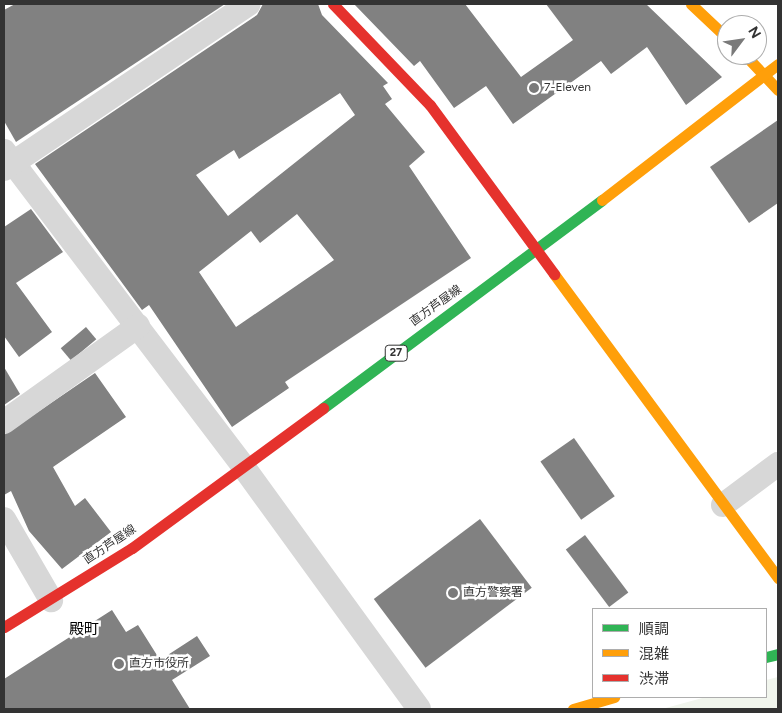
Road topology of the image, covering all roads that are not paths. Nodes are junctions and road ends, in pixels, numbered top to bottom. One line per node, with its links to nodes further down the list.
1 (249, 4): 9 (street)
2 (333, 4): 10 (main road)
3 (691, 4): 4 (main road)
4 (717, 29)
5 (778, 64): 7 (main road, 直方芦屋線 / 27)
6 (755, 65): 7 (main road)
7 (765, 75): 8 (main road); 10 (main road, 直方芦屋線 / 27)
8 (778, 90)
9 (6, 161): 11 (street)
10 (534, 252): 14 (main road, 直方芦屋線 / 27); 15 (main road)
11 (138, 326): 12 (street); 14 (street)
12 (4, 422)
13 (778, 464): 15 (street)
14 (242, 465): 18 (main road, 直方芦屋線 / 27); 21 (street)
15 (723, 504): 17 (main road)
16 (4, 519): 18 (street)
17 (778, 578)
18 (51, 600): 19 (main road, 直方芦屋線 / 27)
19 (4, 627)
20 (611, 698): 22 (main road)
21 (419, 709)
22 (573, 709)

